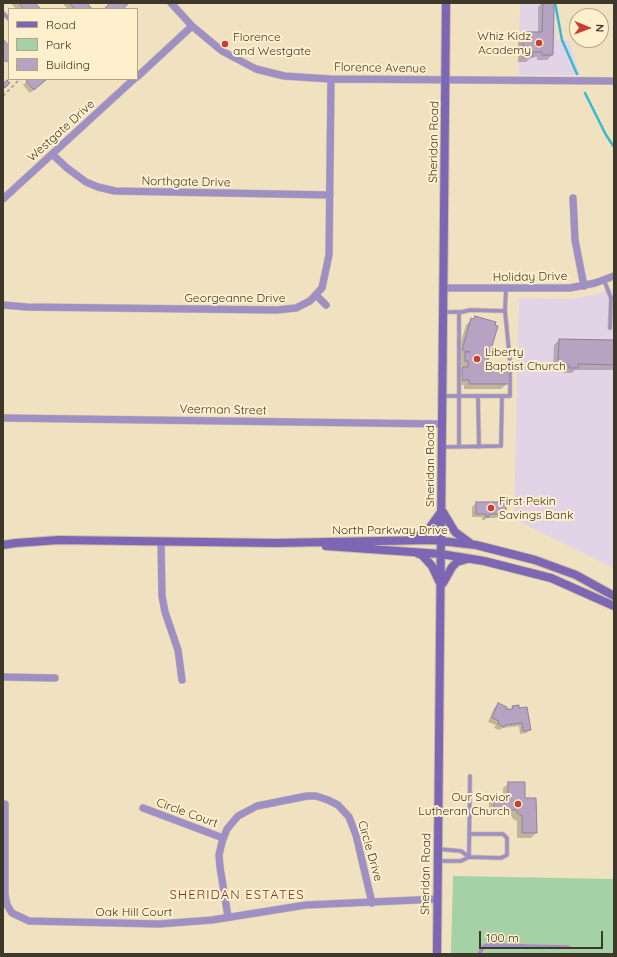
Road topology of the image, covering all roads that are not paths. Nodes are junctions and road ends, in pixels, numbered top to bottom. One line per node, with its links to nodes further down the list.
1 (171, 3): 3 (street, Florence Avenue)
2 (446, 3): 7 (main road, Sheridan Road)
3 (192, 26): 4 (street); 5 (street, Florence Avenue)
4 (138, 76)
5 (332, 79): 7 (street, Florence Avenue); 10 (street)
6 (133, 80): 9 (street, Westgate Drive)
7 (447, 80): 8 (street, Florence Avenue); 16 (main road, Sheridan Road)
8 (614, 81)
9 (52, 154): 10 (street, Northgate Drive); 12 (street, Westgate Drive)
10 (330, 195): 18 (street)
11 (573, 198): 15 (street)
12 (3, 199)
13 (614, 276): 14 (street, Holiday Drive)
14 (604, 280): 15 (street, Holiday Drive); 19 (lane)
15 (584, 286): 17 (street, Holiday Drive)
16 (444, 288): 17 (street, Holiday Drive); 23 (main road, Sheridan Road)
17 (506, 288): 22 (lane)
18 (317, 296): 20 (street, Georgeanne Drive); 21 (street)
19 (612, 298): 25 (lane)
20 (3, 305)
21 (326, 305)
22 (505, 311): 24 (lane); 29 (lane)
23 (444, 312): 24 (lane); 26 (main road, Sheridan Road)
24 (459, 312): 27 (lane)
25 (610, 328)
26 (442, 396): 27 (lane); 31 (main road, Sheridan Road)
27 (458, 396): 28 (lane); 33 (lane)
28 (478, 397): 29 (lane); 34 (lane)
29 (502, 397): 34 (lane)
30 (3, 418): 31 (street, Veerman Street)
31 (442, 424): 32 (main road, Sheridan Road)
32 (442, 447): 33 (lane); 35 (main road, Sheridan Road)
33 (459, 447): 34 (lane)
34 (479, 447)
35 (442, 509): 36 (main road); 37 (main road, Sheridan Road); 41 (main road)
36 (413, 540): 37 (main road, North Parkway Drive); 39 (main road, North Parkway Drive)
37 (442, 541): 41 (main road, North Parkway Drive); 43 (main road, Sheridan Road)
38 (162, 542): 39 (main road, North Parkway Drive); 40 (main road, North Parkway Drive); 50 (street)
39 (276, 543): 42 (main road, North Parkway Drive)
40 (3, 545)
41 (474, 545): 46 (main road, North Parkway Drive)
42 (414, 552): 43 (main road, North Parkway Drive); 45 (main road)
43 (441, 554): 44 (main road, North Parkway Drive); 45 (main road, Sheridan Road)
44 (471, 558): 45 (main road); 47 (main road, North Parkway Drive)
45 (441, 587): 56 (main road, Sheridan Road)
46 (614, 596)
47 (614, 606)
48 (3, 677): 49 (street)
49 (55, 678)
50 (182, 680)
51 (470, 776): 54 (lane)
52 (6, 804): 61 (street, Oak Hill Court)
53 (143, 808): 55 (street, Circle Court)
54 (469, 834): 57 (lane); 57 (lane)
55 (223, 838): 60 (street, Circle Drive); 61 (street, Circle Drive)
56 (438, 849): 57 (lane); 58 (main road, Sheridan Road)
57 (469, 856): 58 (lane)
58 (438, 861): 59 (main road, Sheridan Road)
59 (438, 899): 60 (street, Oak Hill Court); 63 (main road, Sheridan Road)
60 (372, 903): 61 (street, Oak Hill Court)
61 (228, 917)
62 (568, 947): 64 (lane)
63 (437, 954)
64 (479, 954)

